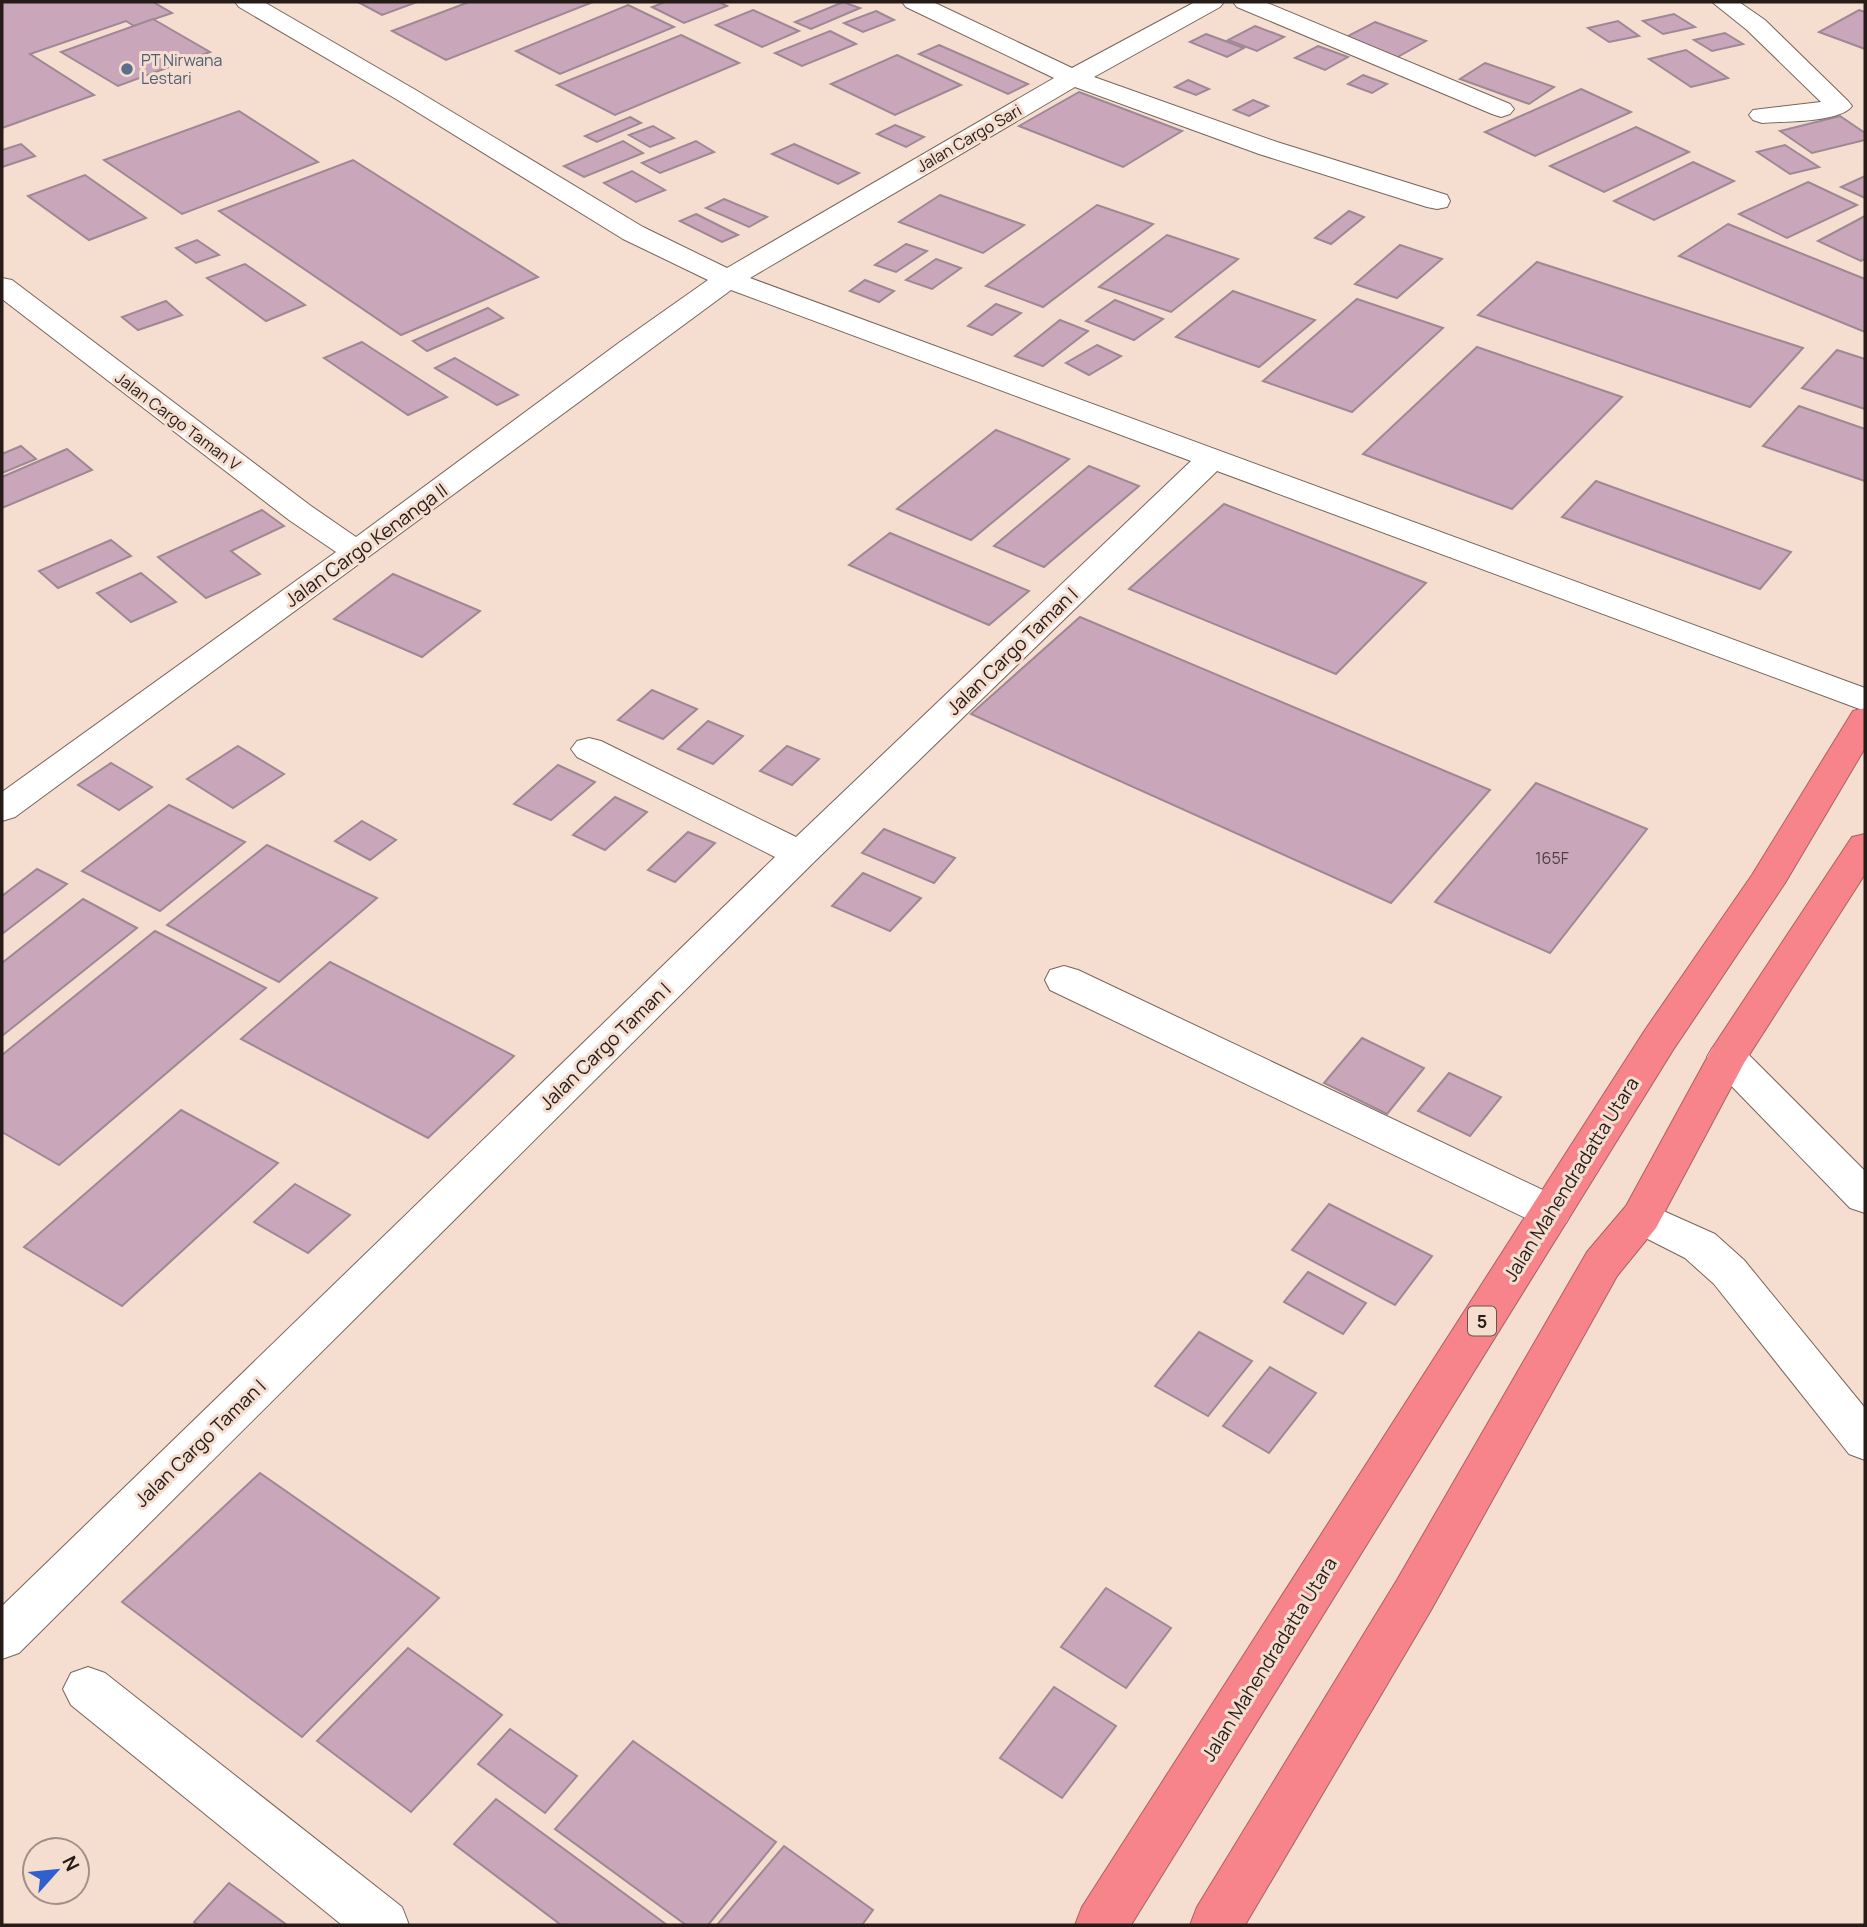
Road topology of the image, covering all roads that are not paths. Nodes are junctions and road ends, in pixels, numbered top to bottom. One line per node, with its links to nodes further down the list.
1 (247, 2): 10 (street)
2 (915, 2): 6 (street)
3 (1212, 2): 6 (street, Jalan Cargo Sari)
4 (1245, 2): 7 (street)
5 (1724, 2): 8 (street)
6 (1073, 78): 9 (street); 10 (street, Jalan Cargo Sari)
7 (1501, 109)
8 (1762, 115)
9 (1437, 201)
10 (728, 279): 12 (street); 13 (street, Jalan Cargo Kenanga II)
11 (2, 286): 13 (street, Jalan Cargo Taman V)
12 (1212, 458): 14 (street); 19 (street, Jalan Cargo Taman I)
13 (357, 552): 17 (street, Jalan Cargo Kenanga II)
14 (1865, 700)
15 (1865, 719): 23 (highway, Jalan Mahendradatta Utara / 5)
16 (589, 749): 19 (street)
17 (2, 809)
18 (1865, 847): 21 (highway)
19 (800, 854): 26 (street, Jalan Cargo Taman I)
20 (1063, 980): 23 (street)
21 (1727, 1057): 22 (street); 24 (highway)
22 (1865, 1198)
23 (1551, 1212): 29 (highway, Jalan Mahendradatta Utara / 5)
24 (1641, 1217): 25 (street); 30 (highway)
25 (1865, 1441)
26 (2, 1638)
27 (88, 1689): 28 (street)
28 (383, 1925)
29 (1101, 1925)
30 (1216, 1925)

